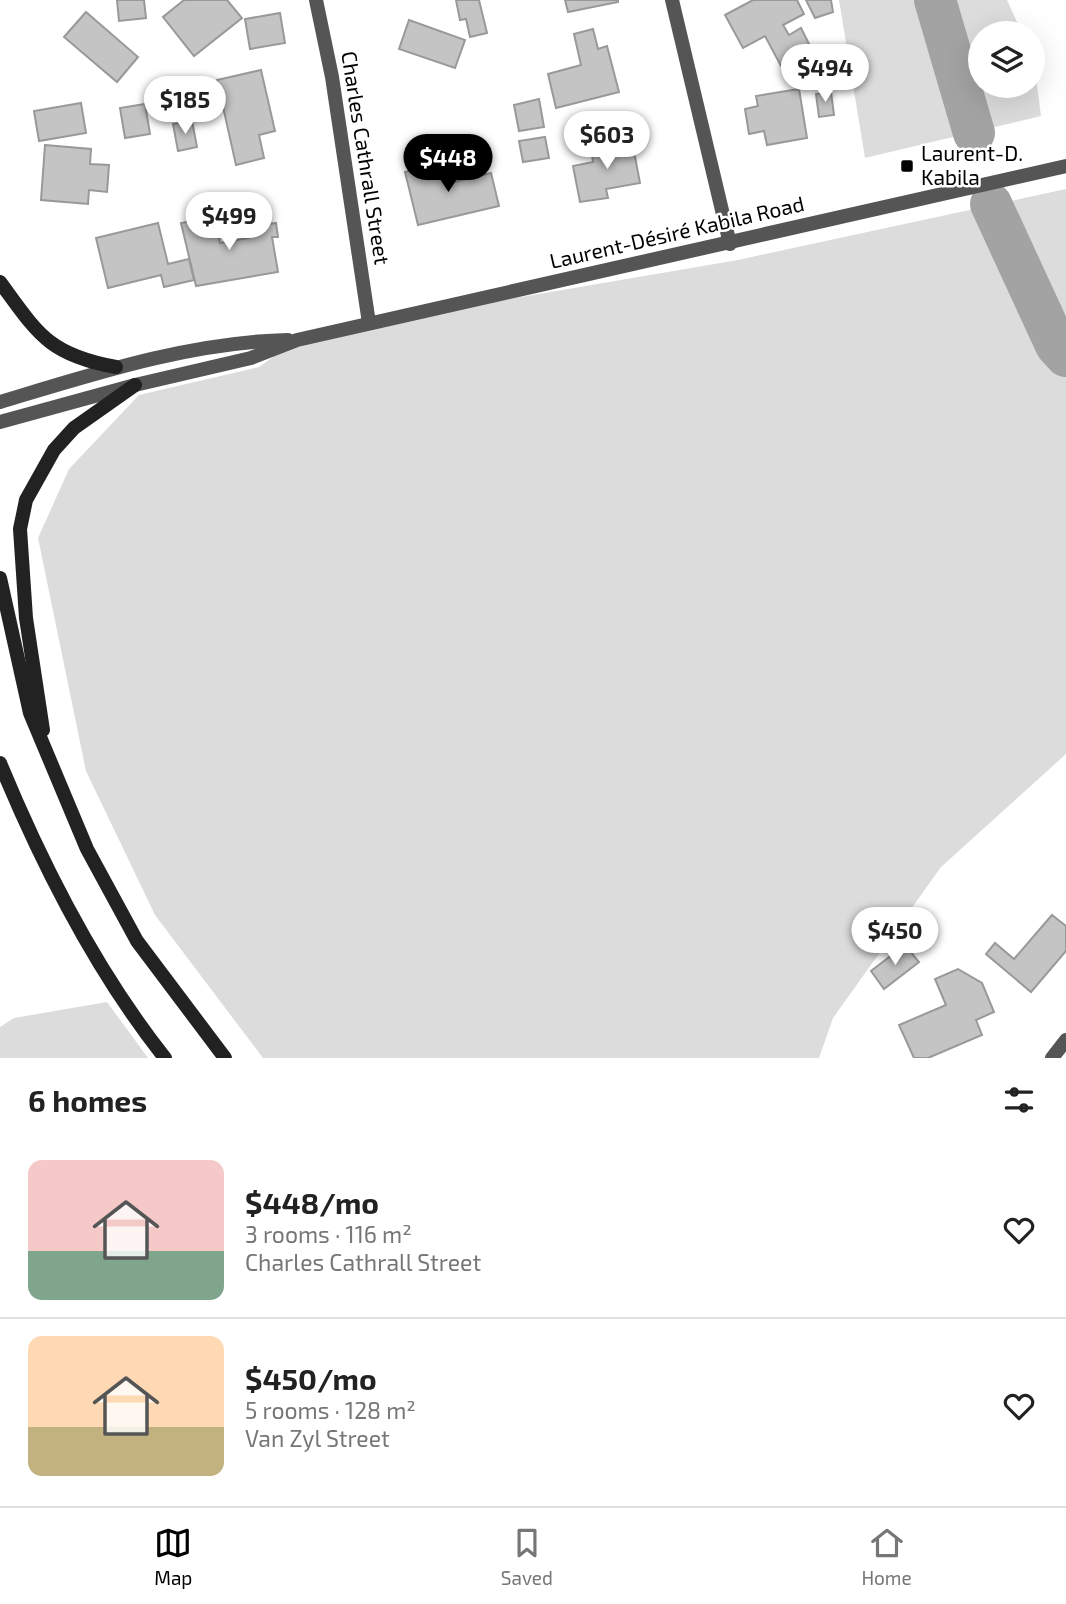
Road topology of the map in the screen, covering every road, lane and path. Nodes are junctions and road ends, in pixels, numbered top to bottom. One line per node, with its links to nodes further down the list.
1 (316, 0): 6 (street, Charles Cathrall Street)
2 (672, 0): 4 (street)
3 (1066, 166): 4 (street, Laurent-Désiré Kabila Road)
4 (730, 244): 6 (street, Laurent-Désiré Kabila Road)
5 (0, 282): 8 (main road)
6 (369, 323): 7 (street, Laurent-Désiré Kabila Road)
7 (297, 340): 8 (street, Laurent-Désiré Kabila Road); 9 (street, Laurent-Désiré Kabila Road)
8 (116, 367): 10 (street, Laurent-Désiré Kabila Road)
9 (135, 385): 11 (street, Laurent-Désiré Kabila Road); 14 (main road)
10 (0, 402)
11 (0, 422)
12 (0, 578): 14 (main road)
13 (0, 763): 16 (main road)
14 (48, 763): 17 (main road)
15 (1066, 1040): 18 (street)
16 (165, 1058)
17 (225, 1058)
18 (1052, 1058)

